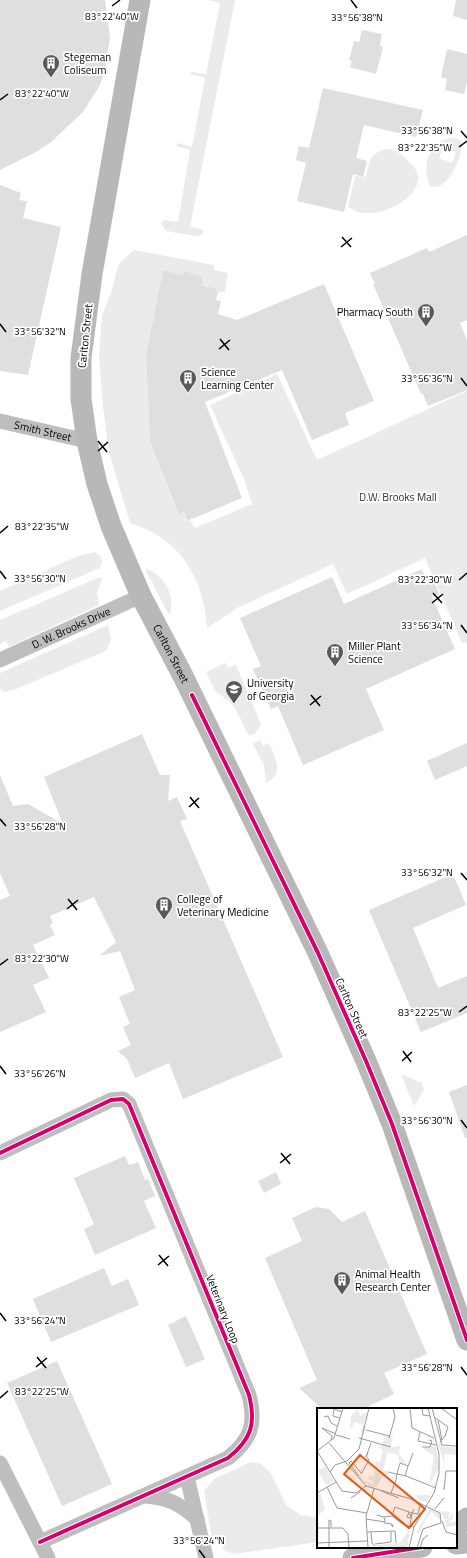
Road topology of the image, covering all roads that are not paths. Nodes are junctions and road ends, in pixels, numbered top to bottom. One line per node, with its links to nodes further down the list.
1 (140, 0): 3 (street, Carlton Street)
2 (0, 421): 3 (street, Smith Street)
3 (87, 441): 4 (street, Carlton Street)
4 (141, 596): 5 (street, D. W. Brooks Drive); 7 (street, Carlton Street)
5 (0, 660)
6 (0, 1153): 9 (street, Veterinary Loop)
7 (467, 1340)
8 (0, 1463): 14 (street)
9 (187, 1476): 10 (street, Veterinary Loop); 12 (street)
10 (143, 1496): 12 (street); 14 (street, Veterinary Loop)
11 (467, 1518): 13 (street)
12 (197, 1519): 19 (street)
13 (457, 1526)
14 (40, 1542): 18 (street)
15 (467, 1543): 16 (street)
16 (457, 1544)
17 (416, 1548): 20 (street)
18 (48, 1558)
19 (206, 1558)
20 (353, 1558)

